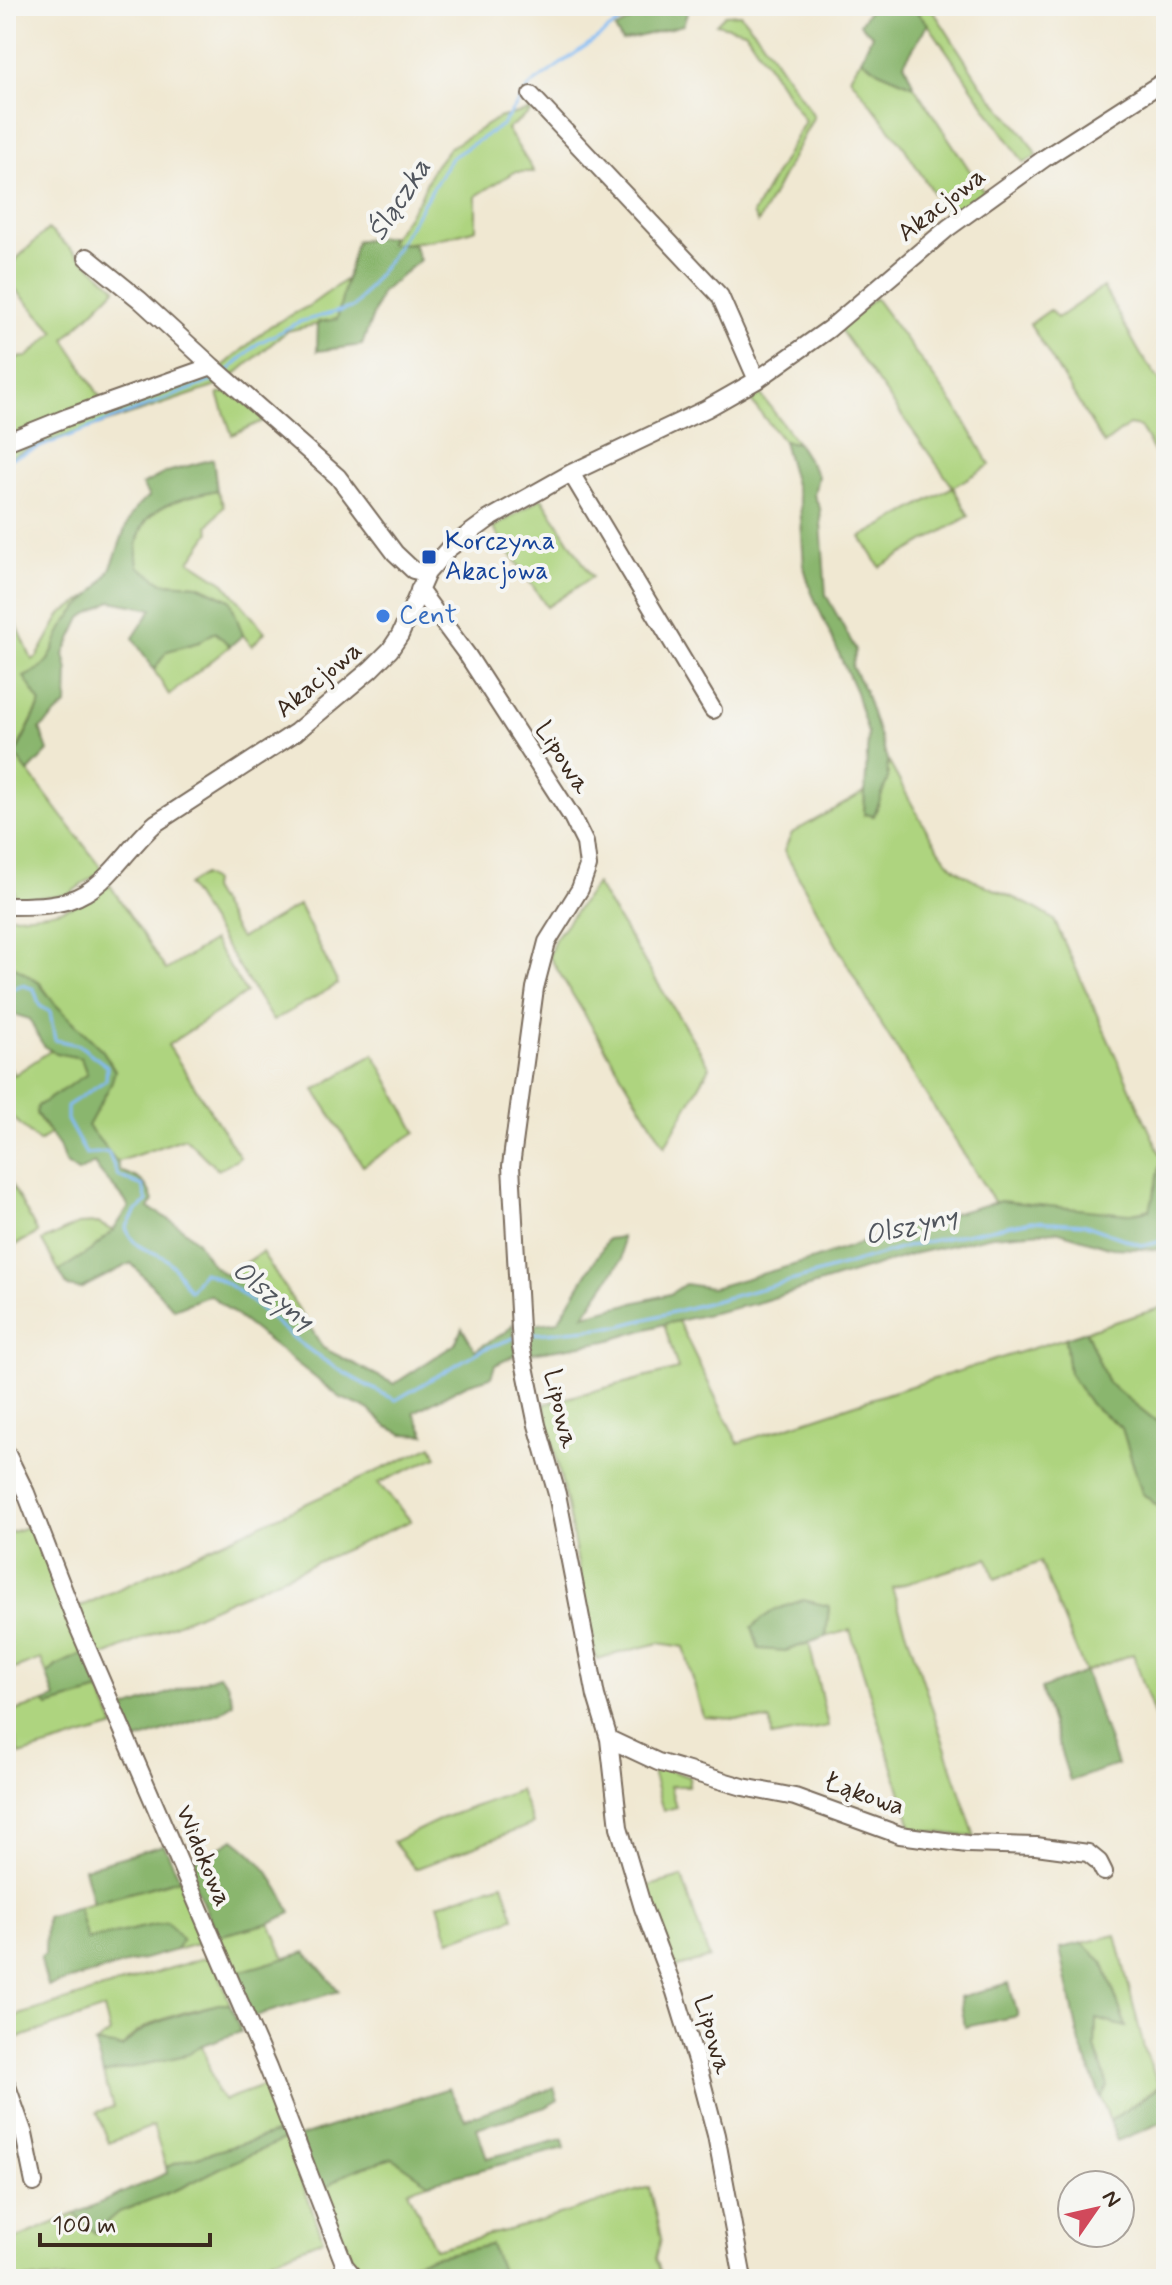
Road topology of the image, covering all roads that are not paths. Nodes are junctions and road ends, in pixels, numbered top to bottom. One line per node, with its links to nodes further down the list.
1 (1166, 80): 5 (street, Akacjowa)
2 (531, 95): 5 (street)
3 (87, 257): 4 (street)
4 (212, 366): 6 (street); 8 (street)
5 (757, 380): 7 (street, Akacjowa)
6 (6, 442)
7 (571, 473): 8 (street, Akacjowa); 10 (street)
8 (427, 573): 9 (street, Akacjowa)
9 (419, 590): 11 (street, Akacjowa); 13 (street, Lipowa)
10 (713, 710)
11 (6, 906)
12 (6, 1452): 17 (street, Widokowa)
13 (609, 1739): 14 (street, Łąkowa); 18 (street, Lipowa)
14 (1104, 1872)
15 (6, 2083): 16 (street)
16 (34, 2183)
17 (356, 2279)
18 (743, 2279)

